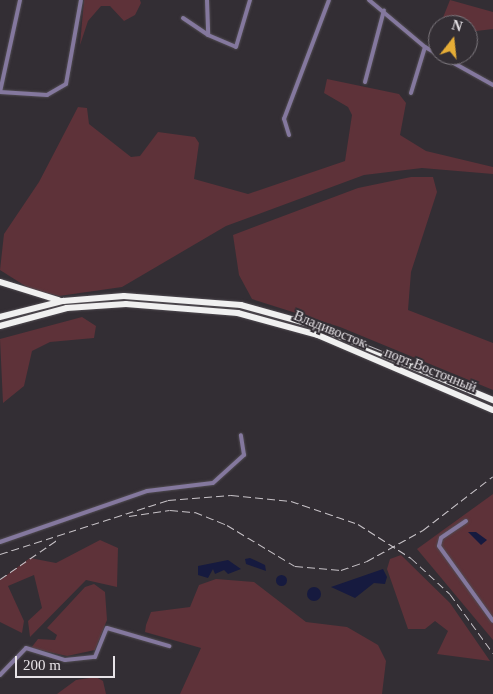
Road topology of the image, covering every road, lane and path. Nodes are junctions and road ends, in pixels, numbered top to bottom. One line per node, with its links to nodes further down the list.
1 (20, 0): 13 (street)
2 (81, 0): 13 (street)
3 (207, 0): 9 (street)
4 (250, 0): 9 (street)
5 (329, 0): 15 (street)
6 (368, 0): 7 (street)
7 (384, 10): 10 (street); 11 (street)
8 (183, 18): 9 (street)
9 (208, 35)
10 (425, 47): 12 (street); 14 (street)
11 (365, 82)
12 (493, 85)
13 (0, 92)
14 (411, 93)
15 (289, 135)
16 (0, 282): 17 (highway)
17 (63, 301): 18 (highway, Владивосток — порт Восточный); 20 (highway, Владивосток — порт Восточный)
18 (0, 317)
19 (0, 326): 21 (highway, Владивосток — порт Восточный)
20 (493, 400)
21 (493, 410)
22 (241, 435): 24 (street)
23 (466, 521): 25 (street)
24 (0, 542)
25 (493, 621)
26 (169, 646): 27 (street)
27 (0, 675)

